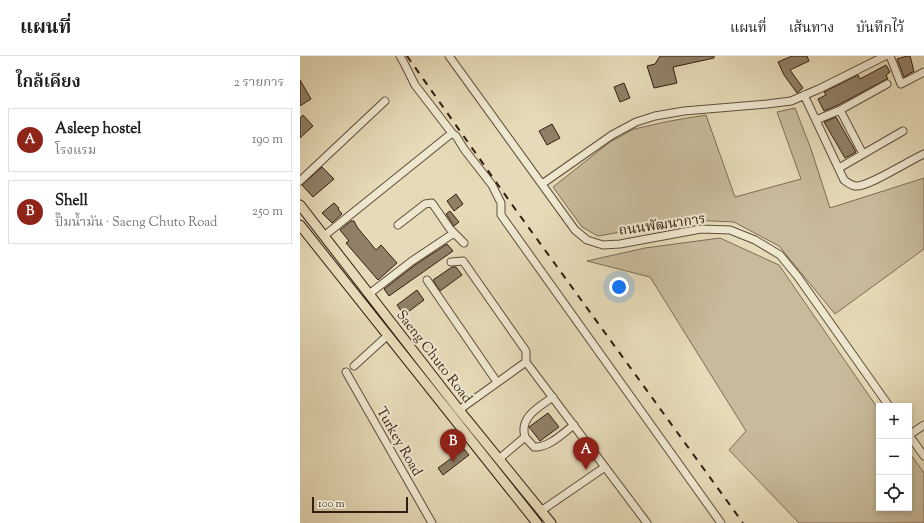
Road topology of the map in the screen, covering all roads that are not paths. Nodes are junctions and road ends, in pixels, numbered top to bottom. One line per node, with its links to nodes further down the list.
1 (400, 56): 12 (street)
2 (885, 56): 7 (street)
3 (890, 56): 5 (street)
4 (452, 57): 17 (street, ถนนพัฒนาการ)
5 (924, 72)
6 (887, 84): 9 (street)
7 (804, 95): 10 (street); 17 (street)
8 (385, 101): 16 (street)
9 (840, 110): 10 (street); 13 (street)
10 (816, 120): 15 (street)
11 (903, 131): 13 (street)
12 (452, 133): 22 (street); 53 (street)
13 (863, 154): 15 (street)
14 (924, 154): 15 (street)
15 (839, 168)
16 (300, 181)
17 (542, 184): 35 (street, ถนนพัฒนาการ)
18 (300, 205): 22 (main road, Saeng Chuto Road)
19 (300, 225): 26 (main road, Saeng Chuto Road)
20 (398, 225): 21 (street)
21 (454, 233): 23 (street); 28 (street)
22 (324, 236): 25 (main road, Saeng Chuto Road)
23 (464, 243)
24 (451, 262): 30 (street)
25 (348, 267): 26 (main road); 28 (main road, Saeng Chuto Road)
26 (339, 274): 29 (main road, Saeng Chuto Road)
27 (426, 280): 33 (street)
28 (369, 294): 36 (main road, Saeng Chuto Road)
29 (387, 336): 31 (street); 37 (main road, Saeng Chuto Road)
30 (526, 362): 33 (street); 34 (street)
31 (354, 366)
32 (346, 372): 49 (street, Turkey Road)
33 (497, 382): 36 (street)
34 (553, 397): 38 (street); 41 (street)
35 (887, 403)
36 (459, 410): 37 (main road); 44 (main road, Saeng Chuto Road)
37 (450, 415): 47 (main road, Saeng Chuto Road)
38 (574, 425): 41 (street); 45 (street)
39 (924, 425): 40 (street)
40 (912, 433)
41 (525, 437): 44 (street)
42 (912, 439): 43 (street)
43 (924, 456)
44 (499, 459): 46 (main road, Saeng Chuto Road)
45 (605, 467): 48 (street); 52 (street)
46 (523, 489): 47 (main road); 48 (main road, Saeng Chuto Road)
47 (514, 495): 50 (main road, Saeng Chuto Road)
48 (541, 511): 51 (main road, Saeng Chuto Road)
49 (432, 523)
50 (537, 523)
51 (550, 523)
52 (647, 523)
53 (721, 523)

